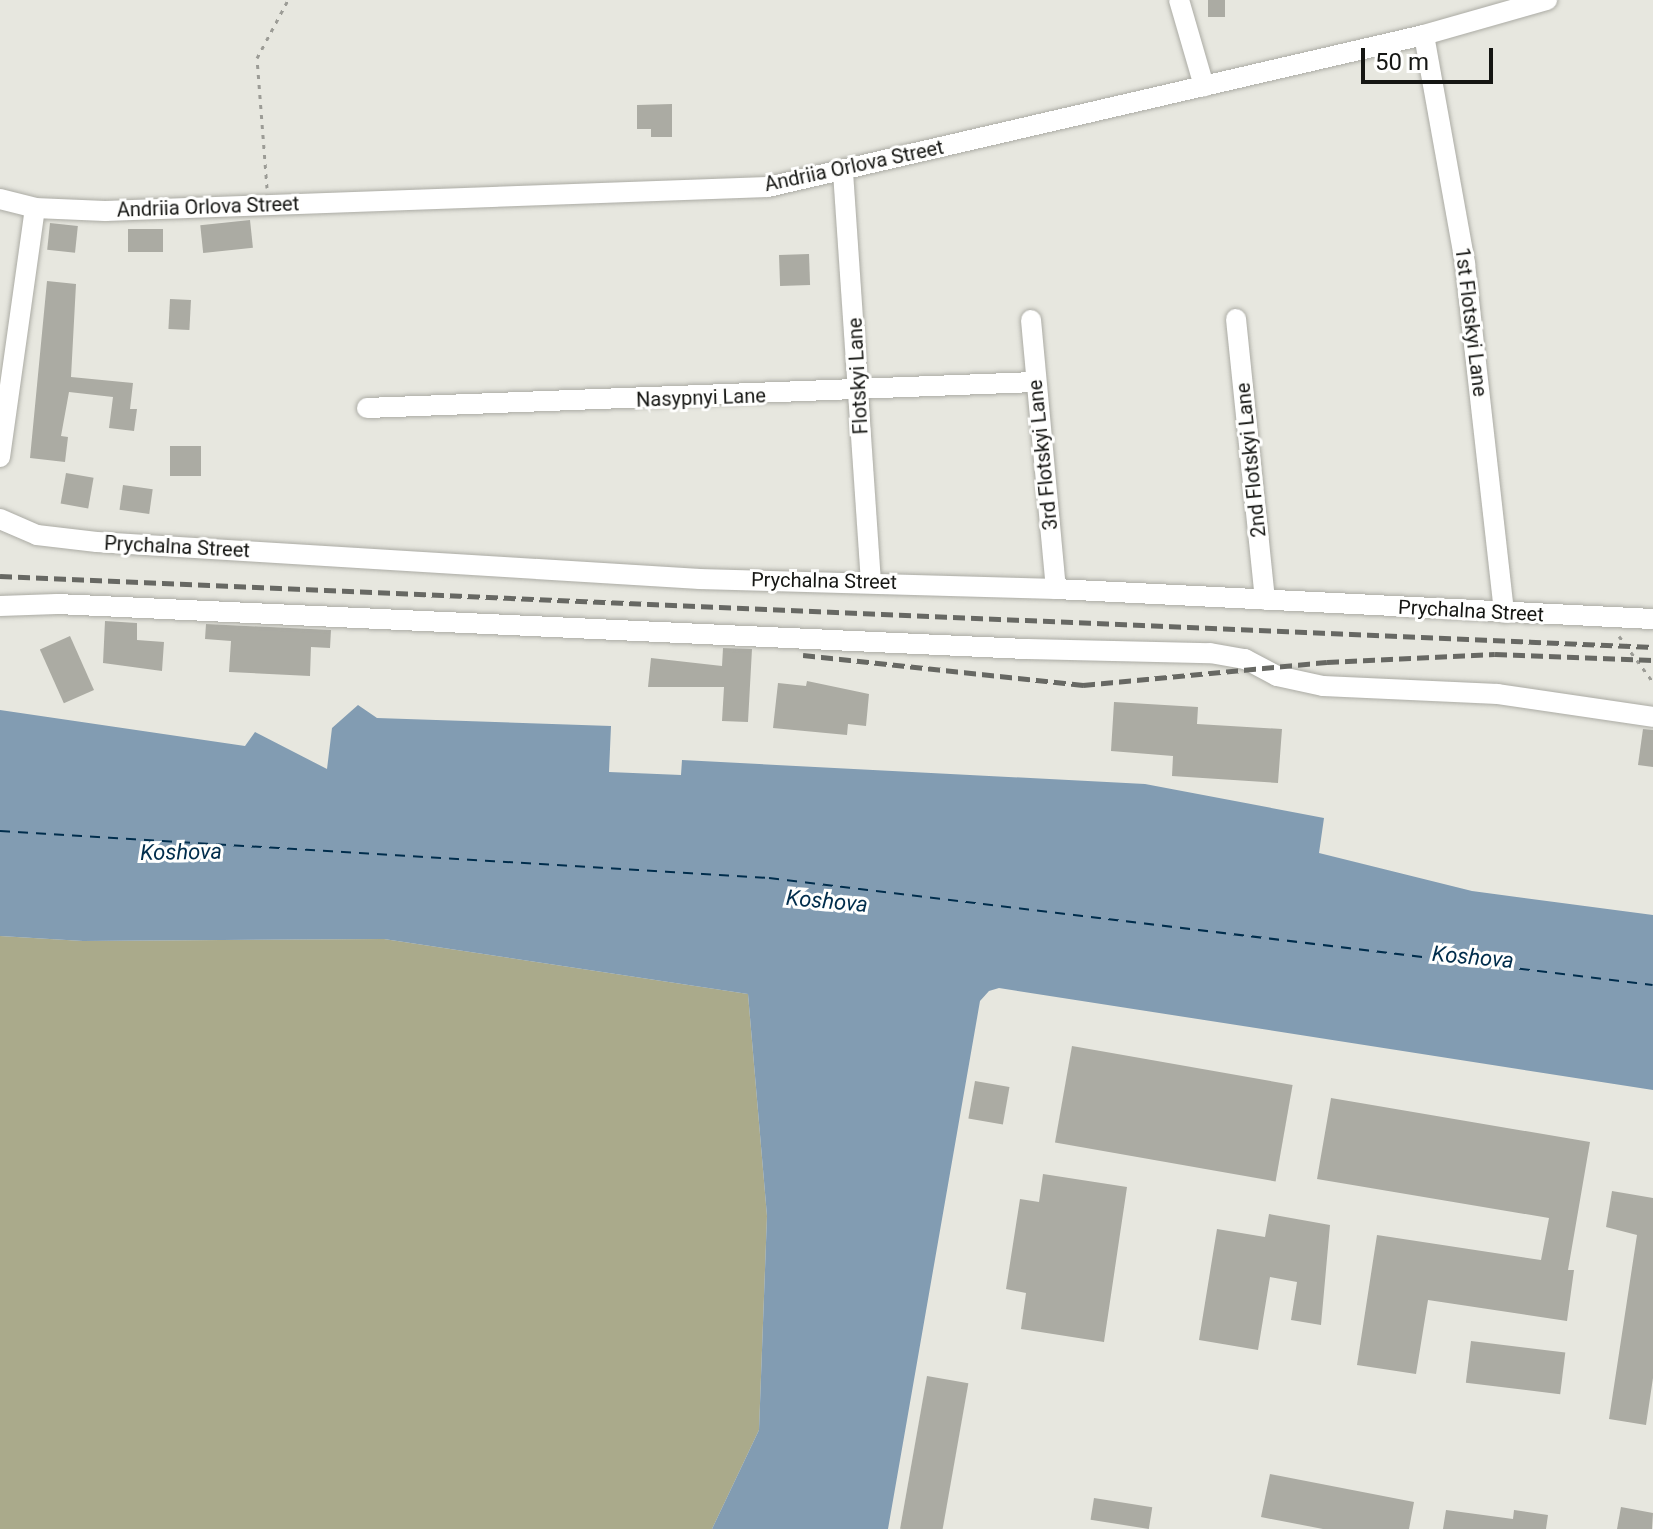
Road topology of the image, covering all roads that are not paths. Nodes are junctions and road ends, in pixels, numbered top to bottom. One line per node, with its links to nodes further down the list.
1 (1179, 0): 4 (street)
2 (1547, 0): 3 (street, Andriia Orlova Street)
3 (1424, 35): 4 (street, Andriia Orlova Street); 19 (street, 1st Flotskyi Lane)
4 (1204, 86): 5 (street, Andriia Orlova Street)
5 (843, 172): 7 (street, Andriia Orlova Street); 11 (street, Flotskyi Lane)
6 (0, 199): 7 (street, Andriia Orlova Street)
7 (35, 208): 13 (street)
8 (1236, 319): 17 (street, 2nd Flotskyi Lane)
9 (1031, 320): 10 (street, 3rd Flotskyi Lane)
10 (1035, 382): 11 (street, Nasypnyi Lane); 16 (street, 3rd Flotskyi Lane)
11 (858, 393): 12 (street, Nasypnyi Lane); 15 (street, Flotskyi Lane)
12 (367, 408)
13 (0, 457)
14 (0, 519): 15 (street, Prychalna Street)
15 (871, 582): 16 (street, Prychalna Street)
16 (1056, 589): 17 (street, Prychalna Street)
17 (1265, 600): 19 (street, Prychalna Street)
18 (0, 606): 21 (street)
19 (1504, 613): 20 (street, Prychalna Street)
20 (1653, 619)
21 (1653, 717)

